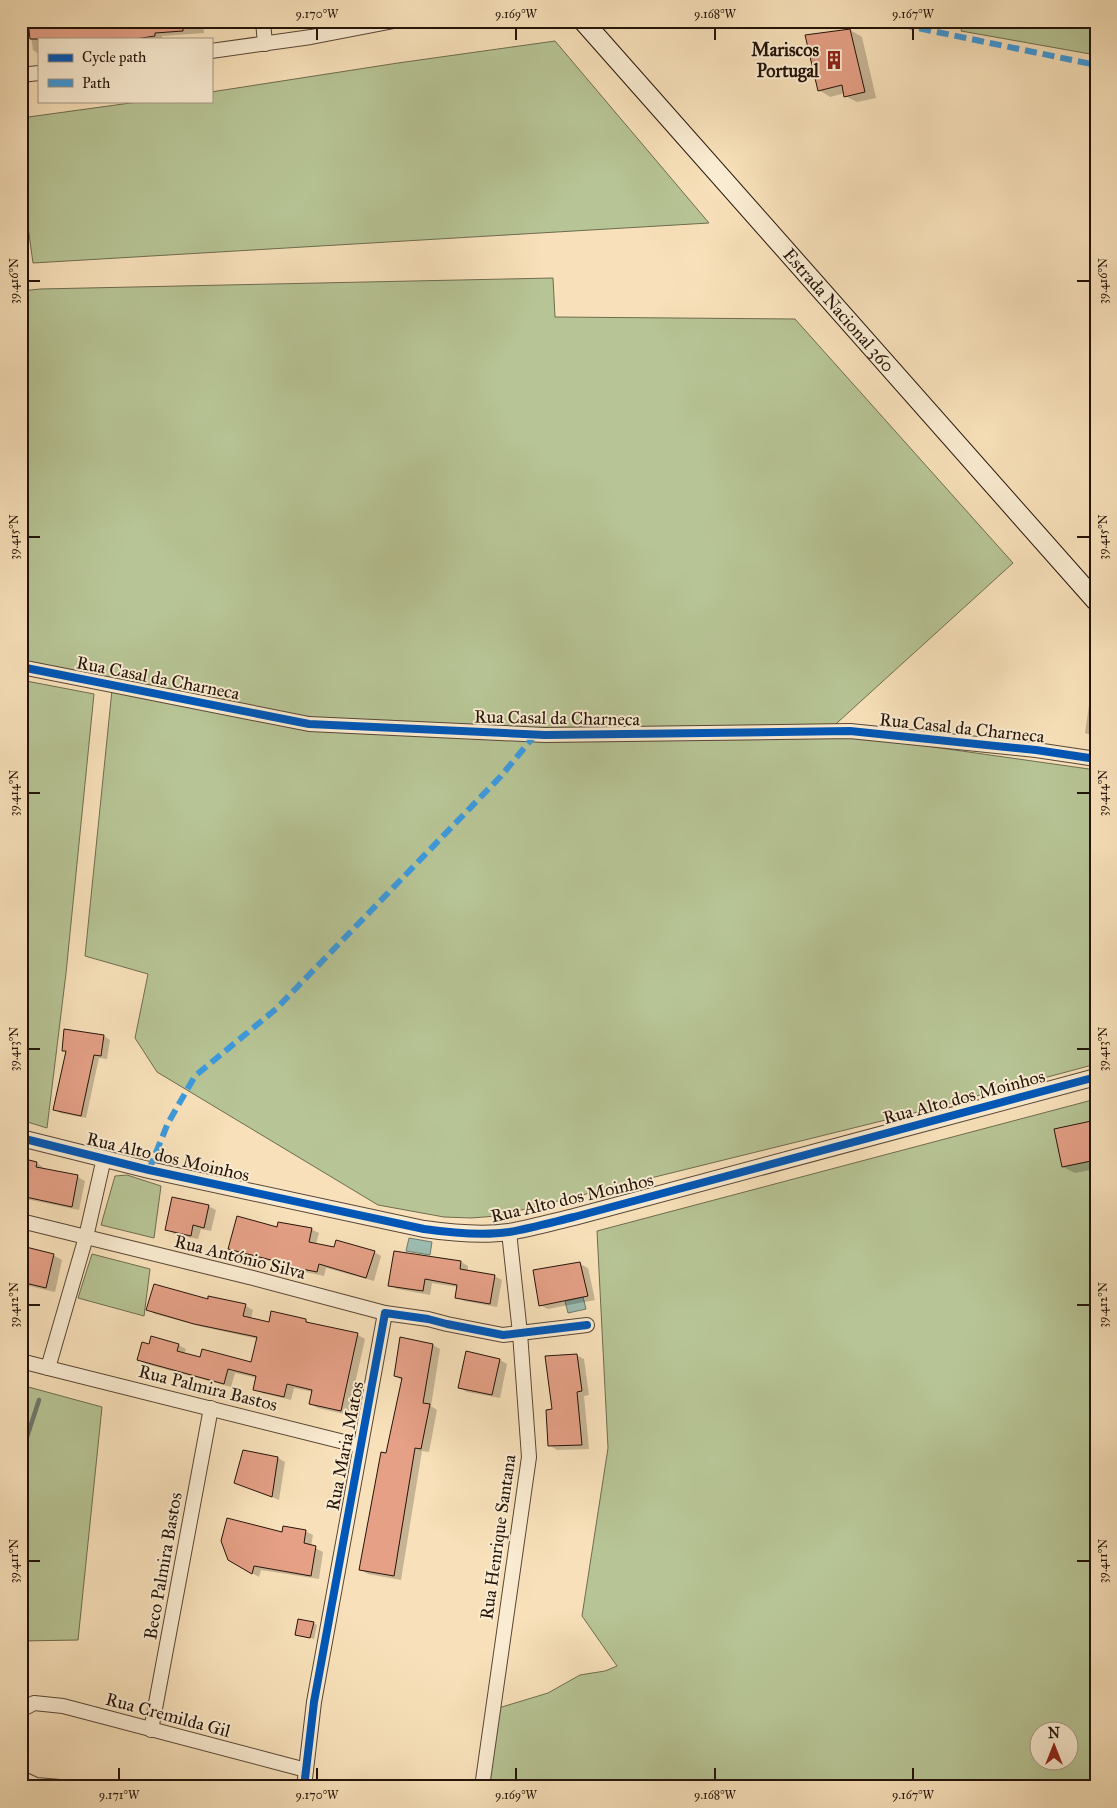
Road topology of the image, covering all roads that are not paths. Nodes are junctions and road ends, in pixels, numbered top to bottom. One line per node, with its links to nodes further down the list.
1 (263, 21): 4 (street)
2 (394, 21): 4 (street)
3 (583, 21): 8 (main road, Estrada Nacional 360)
4 (265, 44): 5 (street)
5 (212, 51)
6 (38, 73): 7 (street)
7 (21, 76)
8 (1096, 600)
9 (21, 667): 10 (street, Rua Casal da Charneca)
10 (1096, 759)
11 (1096, 1077): 15 (street, Rua Alto dos Moinhos)
12 (21, 1138): 13 (street, Rua Alto dos Moinhos)
13 (104, 1158): 15 (street, Rua Alto dos Moinhos); 16 (street)
14 (21, 1221): 16 (street, Rua António Silva)
15 (509, 1232): 19 (street, Rua Henrique Santana)
16 (86, 1237): 17 (street, Rua António Silva); 21 (street)
17 (385, 1313): 19 (street); 23 (street, Rua Maria Matos)
18 (587, 1325): 19 (street)
19 (520, 1333): 30 (street, Rua Henrique Santana)
20 (21, 1361): 21 (street, Rua Palmira Bastos)
21 (48, 1368): 22 (street, Rua Palmira Bastos)
22 (211, 1408): 23 (street, Rua Palmira Bastos); 25 (street, Beco Palmira Bastos)
23 (360, 1446): 26 (street, Rua Maria Matos)
24 (21, 1710): 25 (street, Rua Cremilda Gil)
25 (151, 1730): 26 (street, Rua Cremilda Gil)
26 (306, 1770): 29 (street, Rua Maria Matos)
27 (21, 1778): 28 (street)
28 (60, 1787)
29 (304, 1787)
30 (482, 1787)

